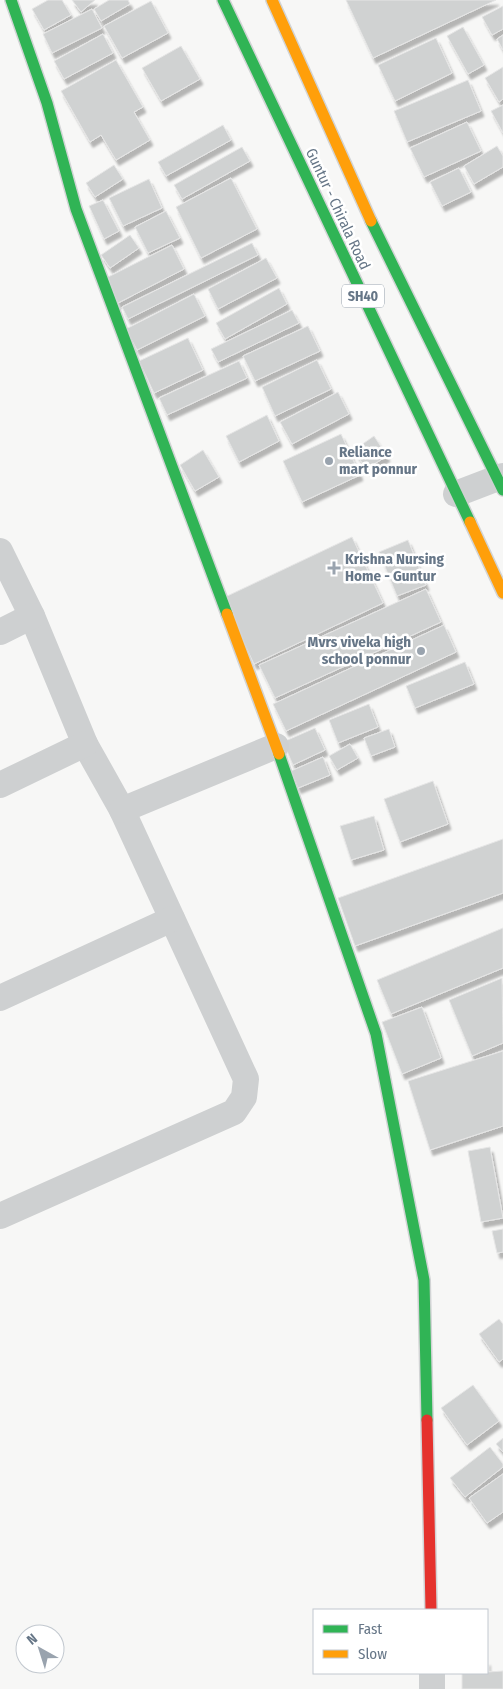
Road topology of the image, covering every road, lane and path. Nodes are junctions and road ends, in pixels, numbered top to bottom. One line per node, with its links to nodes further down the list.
1 (10, 0): 11 (street)
2 (223, 0): 5 (street, Guntur - Chirala Road / SH40)
3 (272, 0): 4 (street, Guntur - Chirala Road / SH40)
4 (501, 481): 5 (street)
5 (456, 494): 7 (street, Guntur - Chirala Road / SH40)
6 (0, 551): 8 (street)
7 (503, 593)
8 (32, 616): 9 (street); 10 (street)
9 (0, 632)
10 (85, 744): 12 (street); 13 (street)
11 (276, 746): 13 (street); 17 (street)
12 (0, 785)
13 (122, 810): 14 (street)
14 (172, 919): 15 (street); 16 (street)
15 (0, 998)
16 (0, 1216)
17 (430, 1609)
18 (432, 1674): 19 (street)
19 (432, 1689)

